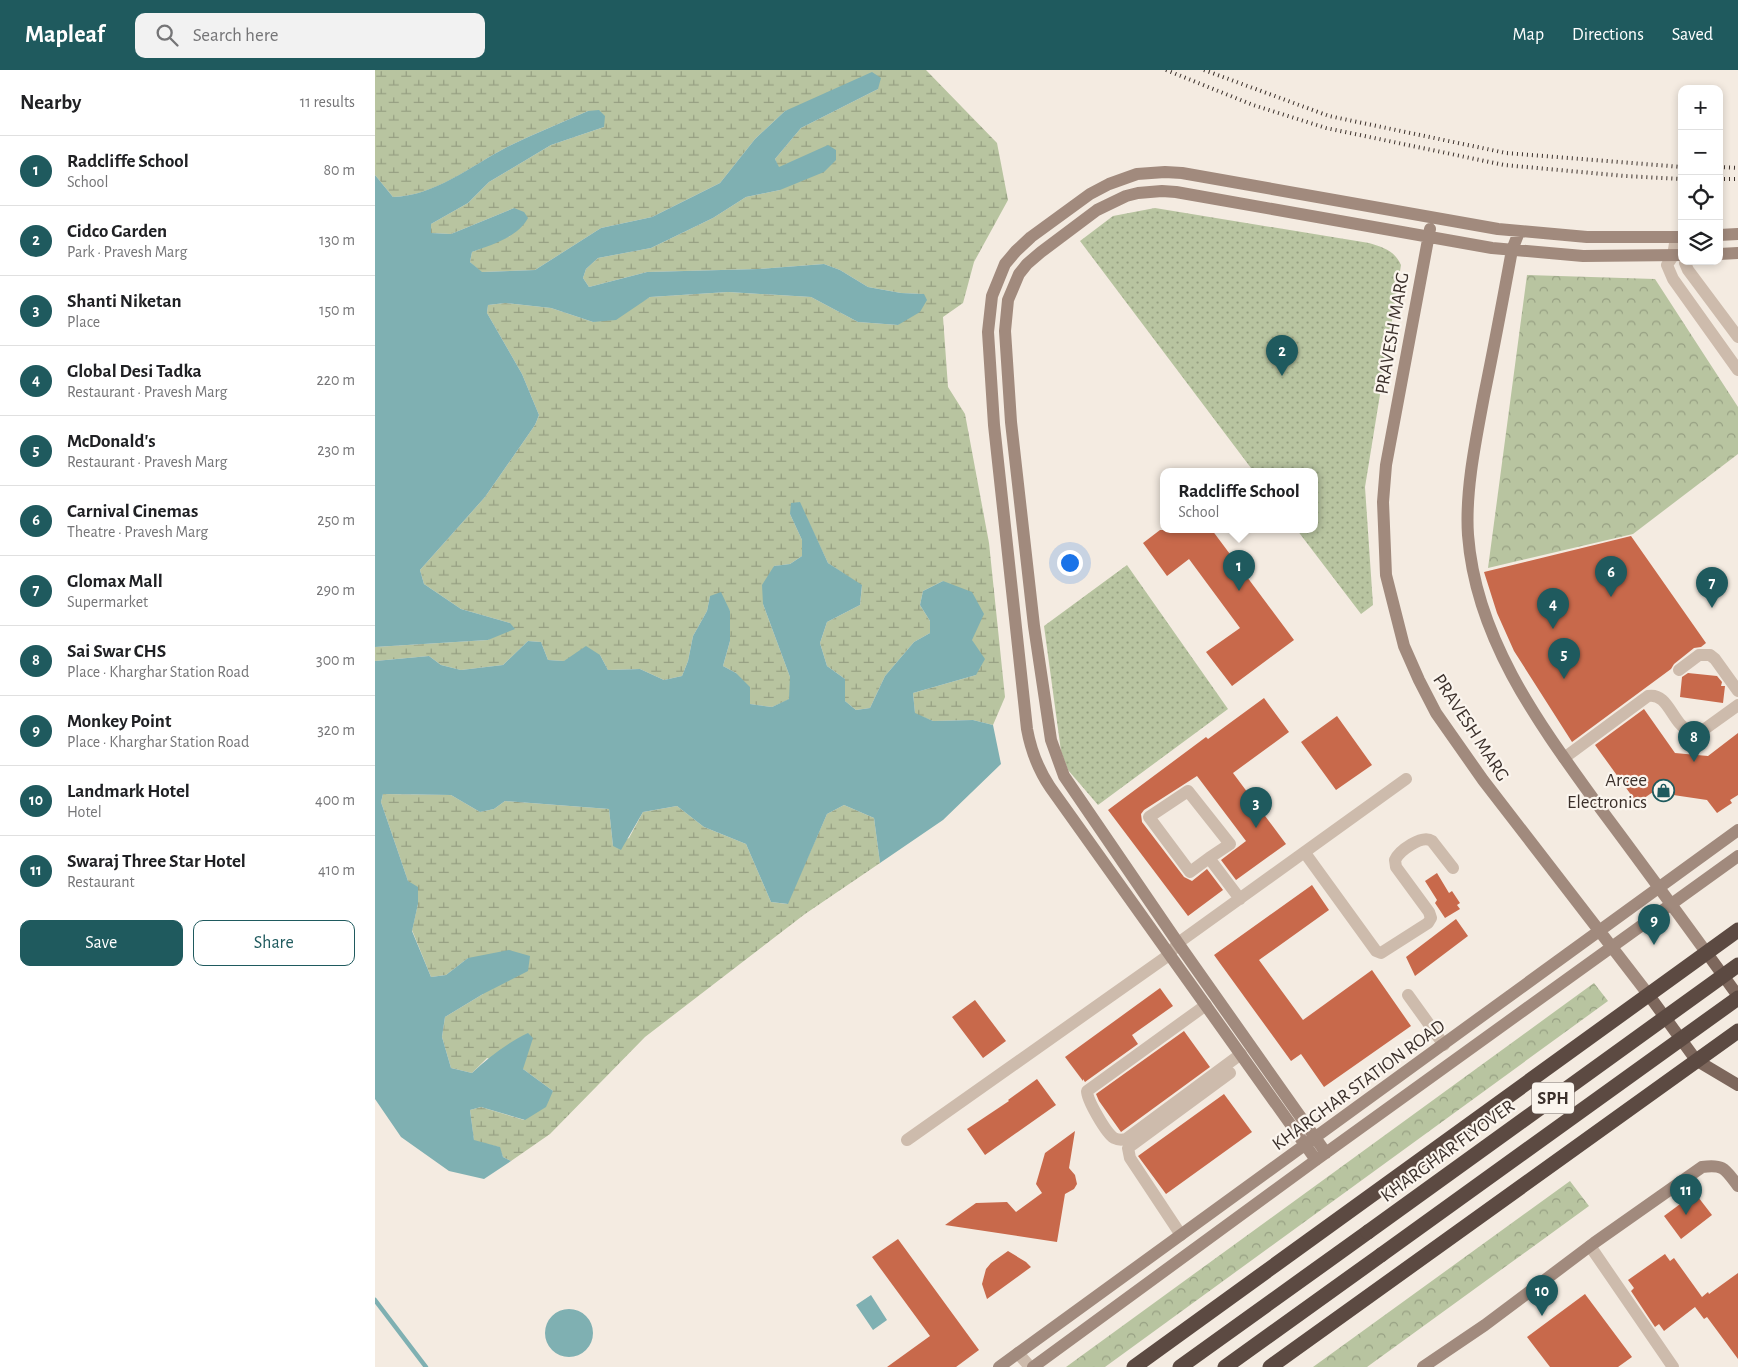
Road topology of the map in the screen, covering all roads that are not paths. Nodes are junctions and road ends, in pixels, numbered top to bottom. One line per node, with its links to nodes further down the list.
1 (1434, 219): 2 (street); 5 (street, PRAVESH MARG); 32 (street)
2 (1519, 232): 6 (street); 7 (street)
3 (1738, 234): 4 (street)
4 (1723, 235)
5 (1428, 237): 7 (street); 28 (street, PRAVESH MARG); 29 (street)
6 (1678, 237)
7 (1512, 250): 10 (street); 17 (street)
8 (1738, 253): 9 (street)
9 (1723, 254)
10 (1677, 255): 13 (street)
11 (1686, 265): 12 (street)
12 (1738, 337)
13 (1738, 370)
14 (1679, 670): 15 (street)
15 (1738, 691)
16 (1738, 705): 17 (street)
17 (1564, 758): 24 (street)
18 (1406, 779): 20 (street)
19 (1738, 830): 24 (street, KHARGHAR STATION ROAD)
20 (1305, 853): 23 (street); 25 (street)
21 (1738, 856): 26 (street, KHARGHAR STATION ROAD)
22 (1209, 858): 22 (street); 25 (street)
23 (1453, 868)
24 (1659, 889): 26 (street); 28 (street, KHARGHAR STATION ROAD)
25 (1239, 899): 29 (street)
26 (1671, 905): 30 (street, KHARGHAR STATION ROAD); 31 (street)
27 (1738, 930): 31 (highway)
28 (1600, 932): 30 (street, PRAVESH MARG); 39 (street, KHARGHAR STATION ROAD)
29 (1178, 943): 32 (street); 44 (street)
30 (1612, 947): 34 (street, PRAVESH MARG); 45 (street, KHARGHAR STATION ROAD)
31 (1706, 952): 34 (highway); 36 (main road)
32 (1169, 954): 37 (street); 43 (street)
33 (1738, 965): 54 (highway, KHARGHAR FLYOVER / SPH, bridge)
34 (1648, 994): 41 (main road, PRAVESH MARG); 53 (highway)
35 (1408, 995): 39 (street)
36 (1738, 997): 55 (highway, SPH, bridge)
37 (1205, 1005): 40 (street); 40 (street)
38 (1738, 1031): 41 (highway)
39 (1444, 1045): 44 (street, KHARGHAR STATION ROAD)
40 (1243, 1058): 44 (street); 47 (street)
41 (1696, 1060): 42 (main road, PRAVESH MARG); 56 (highway)
42 (1738, 1085)
43 (907, 1140)
44 (1311, 1141): 45 (street); 47 (street, KHARGHAR STATION ROAD)
45 (1321, 1156): 52 (street, KHARGHAR STATION ROAD)
46 (1738, 1186): 48 (street)
47 (1181, 1235): 49 (street, KHARGHAR STATION ROAD)
48 (1590, 1246): 50 (street); 57 (street)
49 (1018, 1353): 51 (street, KHARGHAR STATION ROAD); 52 (street)
50 (1431, 1365)
51 (999, 1367)
52 (1032, 1367)
53 (1134, 1367)
54 (1180, 1367)
55 (1225, 1367)
56 (1270, 1367)
57 (1673, 1367)

